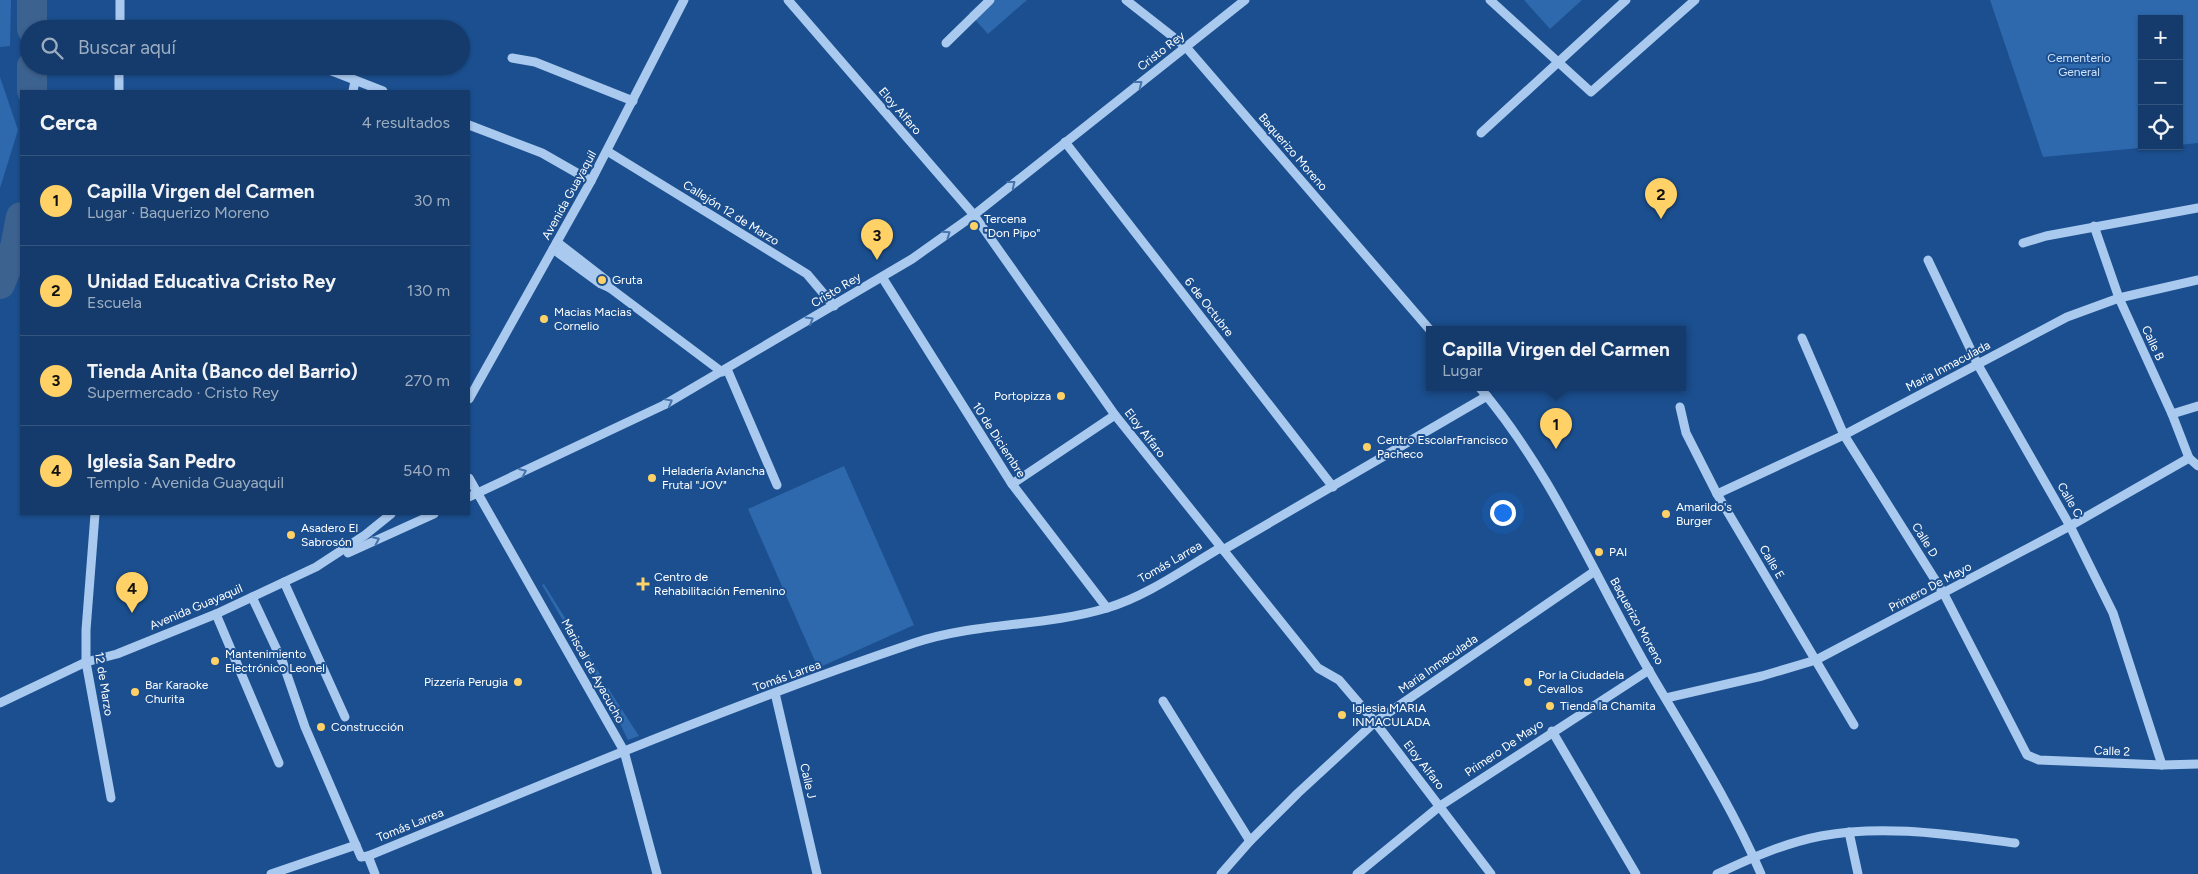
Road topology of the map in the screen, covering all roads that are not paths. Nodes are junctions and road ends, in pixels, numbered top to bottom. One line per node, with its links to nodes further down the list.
1 (120, 0): 10 (street)
2 (684, 0): 21 (street, Avenida Guayaquil)
3 (788, 0): 28 (street, Eloy Alfaro)
4 (990, 0): 11 (street)
5 (1126, 0): 12 (street, Baquerizo Moreno)
6 (1245, 0): 12 (street, Cristo Rey)
7 (1490, 0): 14 (street)
8 (1626, 0): 14 (street)
9 (1695, 0): 14 (street)
10 (120, 20)
11 (946, 43)
12 (1186, 47): 24 (street, Cristo Rey, one-way to 12); 37 (street, Baquerizo Moreno)
13 (512, 58): 21 (street)
14 (1558, 62): 23 (street)
15 (119, 75): 18 (street)
16 (342, 75): 17 (street)
17 (355, 80): 19 (street); 20 (street)
18 (119, 90)
19 (353, 90)
20 (380, 90)
21 (633, 101): 25 (street, Avenida Guayaquil)
22 (470, 125): 26 (street)
23 (1481, 132)
24 (1065, 142): 28 (street, Cristo Rey, one-way to 24); 54 (street, 6 de Octubre)
25 (607, 151): 26 (street, Avenida Guayaquil); 36 (street, Callejón 12 de Marzo)
26 (591, 181): 31 (street, Avenida Guayaquil)
27 (2198, 208): 29 (street)
28 (974, 215): 33 (street, Cristo Rey, one-way to 28); 47 (street, Eloy Alfaro)
29 (2094, 226): 30 (street); 35 (street, Calle B)
30 (2023, 243)
31 (555, 245): 40 (street); 43 (street, Avenida Guayaquil)
32 (1928, 260): 39 (street, Calle C)
33 (882, 277): 36 (street, Cristo Rey); 52 (street, 10 de Diciembre)
34 (2198, 280): 35 (street, Maria Inmaculada)
35 (2119, 298): 39 (street, Maria Inmaculada); 46 (street, Calle B)
36 (834, 306): 40 (street, Cristo Rey, one-way to 36)
37 (1427, 326)
38 (1802, 338): 48 (street, Calle D)
39 (1978, 365): 48 (street, Maria Inmaculada); 61 (street, Calle C)
40 (724, 371): 53 (street); 55 (street, Cristo Rey, one-way to 40)
41 (1483, 391): 42 (street, Baquerizo Moreno)
42 (1487, 396): 54 (street, Tomás Larrea); 64 (street, Baquerizo Moreno)
43 (470, 397)
44 (2198, 406): 46 (street)
45 (1680, 408): 56 (street, Calle E)
46 (2172, 414): 49 (street, Calle B)
47 (1115, 415): 52 (street); 62 (street, Eloy Alfaro)
48 (1844, 435): 56 (street, Maria Inmaculada); 66 (street, Calle D)
49 (2189, 458): 50 (street, Calle B); 61 (street, Primero De Mayo)
50 (2198, 466)
51 (470, 480): 55 (street, Mariscal de Ayacucho)
52 (1012, 484): 68 (street, 10 de Diciembre)
53 (777, 485)
54 (1333, 487): 62 (street, Tomás Larrea)
55 (478, 493): 57 (street, Cristo Rey); 81 (street, Mariscal de Ayacucho)
56 (1717, 494): 70 (street, Calle E)
57 (470, 497)
58 (95, 515): 71 (street, 12 de Marzo)
59 (390, 515): 63 (street, Avenida Guayaquil)
60 (431, 515): 63 (street, one-way to 60)
61 (2070, 526): 66 (street, Primero De Mayo); 85 (street, Calle C)
62 (1222, 549): 68 (street, Tomás Larrea); 78 (street, Eloy Alfaro)
63 (316, 567): 65 (street, Avenida Guayaquil)
64 (1595, 571): 72 (street, Baquerizo Moreno); 78 (street, Maria Inmaculada)
65 (284, 582): 67 (street, Avenida Guayaquil); 77 (street)
66 (1944, 594): 70 (street, Primero De Mayo); 82 (street, Calle D)
67 (252, 597): 69 (street, Avenida Guayaquil); 93 (street)
68 (1107, 608): 73 (street, Tomás Larrea)
69 (216, 614): 71 (street, Avenida Guayaquil); 83 (street)
70 (1816, 660): 74 (street, Primero De Mayo); 79 (street, Calle E)
71 (86, 662): 76 (street, Avenida Guayaquil); 88 (street, 12 de Marzo)
72 (1649, 670): 74 (street, Baquerizo Moreno); 80 (street, Primero De Mayo)
73 (775, 693): 81 (street, Tomás Larrea); 99 (street, Calle J)
74 (1666, 698): 95 (street, Baquerizo Moreno)
75 (1164, 701): 91 (street)
76 (0, 703)
77 (345, 717)
78 (1375, 722): 89 (street, Eloy Alfaro); 91 (street, Maria Inmaculada)
79 (1854, 725)
80 (1552, 731): 89 (street, Primero De Mayo); 103 (street)
81 (624, 751): 94 (street, Tomás Larrea); 98 (street, Mariscal de Ayacucho)
82 (2027, 755): 85 (street, Calle 2)
83 (279, 763)
84 (2198, 764): 86 (street, Calle 2)
85 (2162, 765): 86 (street, Calle 2)
86 (2181, 765): 87 (street)
87 (2198, 772)
88 (111, 798)
89 (1440, 806): 101 (street, Primero De Mayo); 102 (street, Eloy Alfaro)
90 (1849, 832): 92 (street); 95 (street); 106 (street)
91 (1250, 841): 100 (street, Maria Inmaculada)
92 (2015, 843)
93 (356, 845): 94 (street); 96 (street)
94 (368, 856): 97 (street)
95 (1754, 857): 104 (street); 105 (street, Baquerizo Moreno)
96 (270, 874)
97 (375, 874)
98 (657, 874)
99 (817, 874)
100 (1221, 874)
101 (1357, 874)
102 (1491, 874)
103 (1636, 874)
104 (1717, 874)
105 (1761, 874)
106 (1858, 874)

